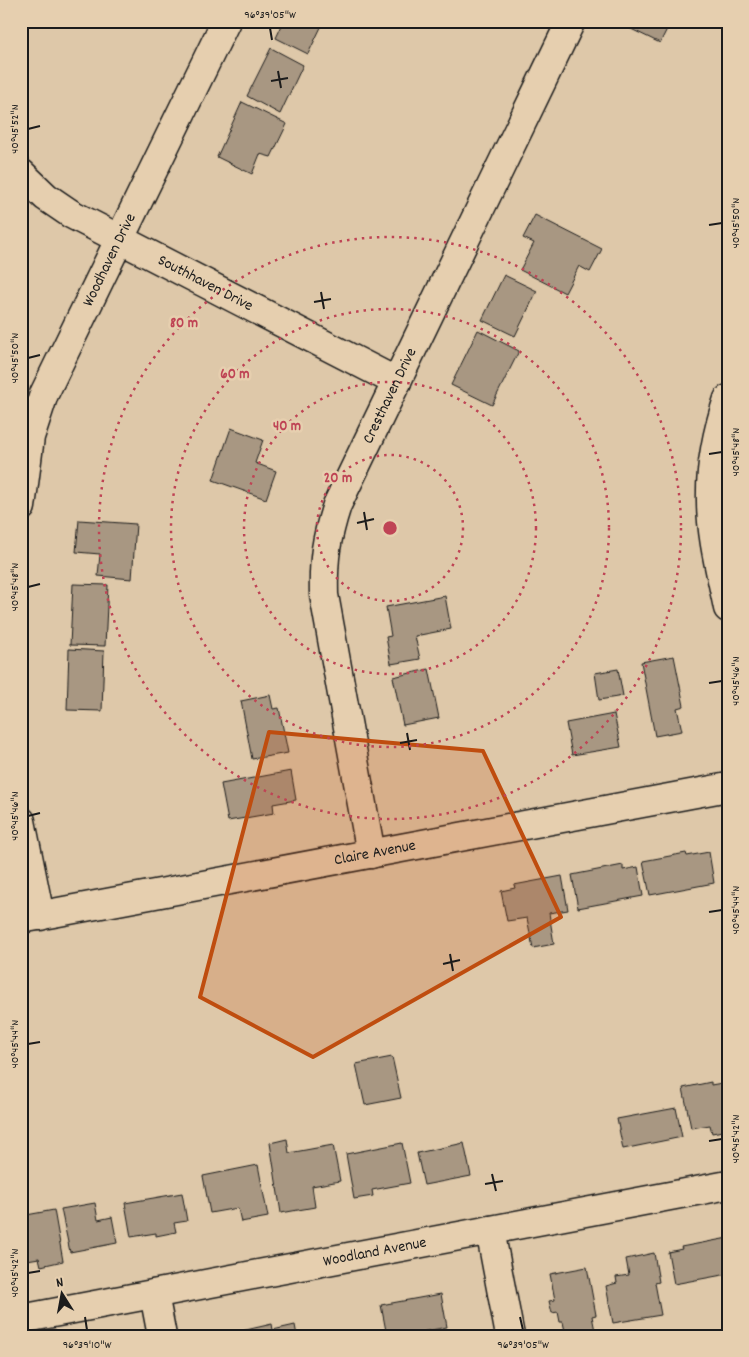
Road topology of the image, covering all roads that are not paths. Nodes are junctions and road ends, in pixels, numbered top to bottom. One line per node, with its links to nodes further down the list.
1 (226, 21): 4 (street, Woodhaven Drive)
2 (571, 21): 5 (street, Cresthaven Drive)
3 (21, 173): 4 (street, Southhaven Drive)
4 (119, 240): 5 (street, Southhaven Drive); 7 (street, Woodhaven Drive)
5 (397, 382): 11 (street, Cresthaven Drive)
6 (728, 400): 8 (street)
7 (21, 508)
8 (728, 608)
9 (728, 787): 11 (street, Claire Avenue)
10 (21, 821): 12 (street)
11 (372, 854): 12 (street, Claire Avenue)
12 (31, 918)
13 (728, 1185): 14 (street, Woodland Avenue)
14 (490, 1230): 15 (street, Woodland Avenue); 18 (street)
15 (154, 1294): 16 (street, Woodland Avenue); 17 (street)
16 (21, 1319)
17 (162, 1336)
18 (510, 1336)

